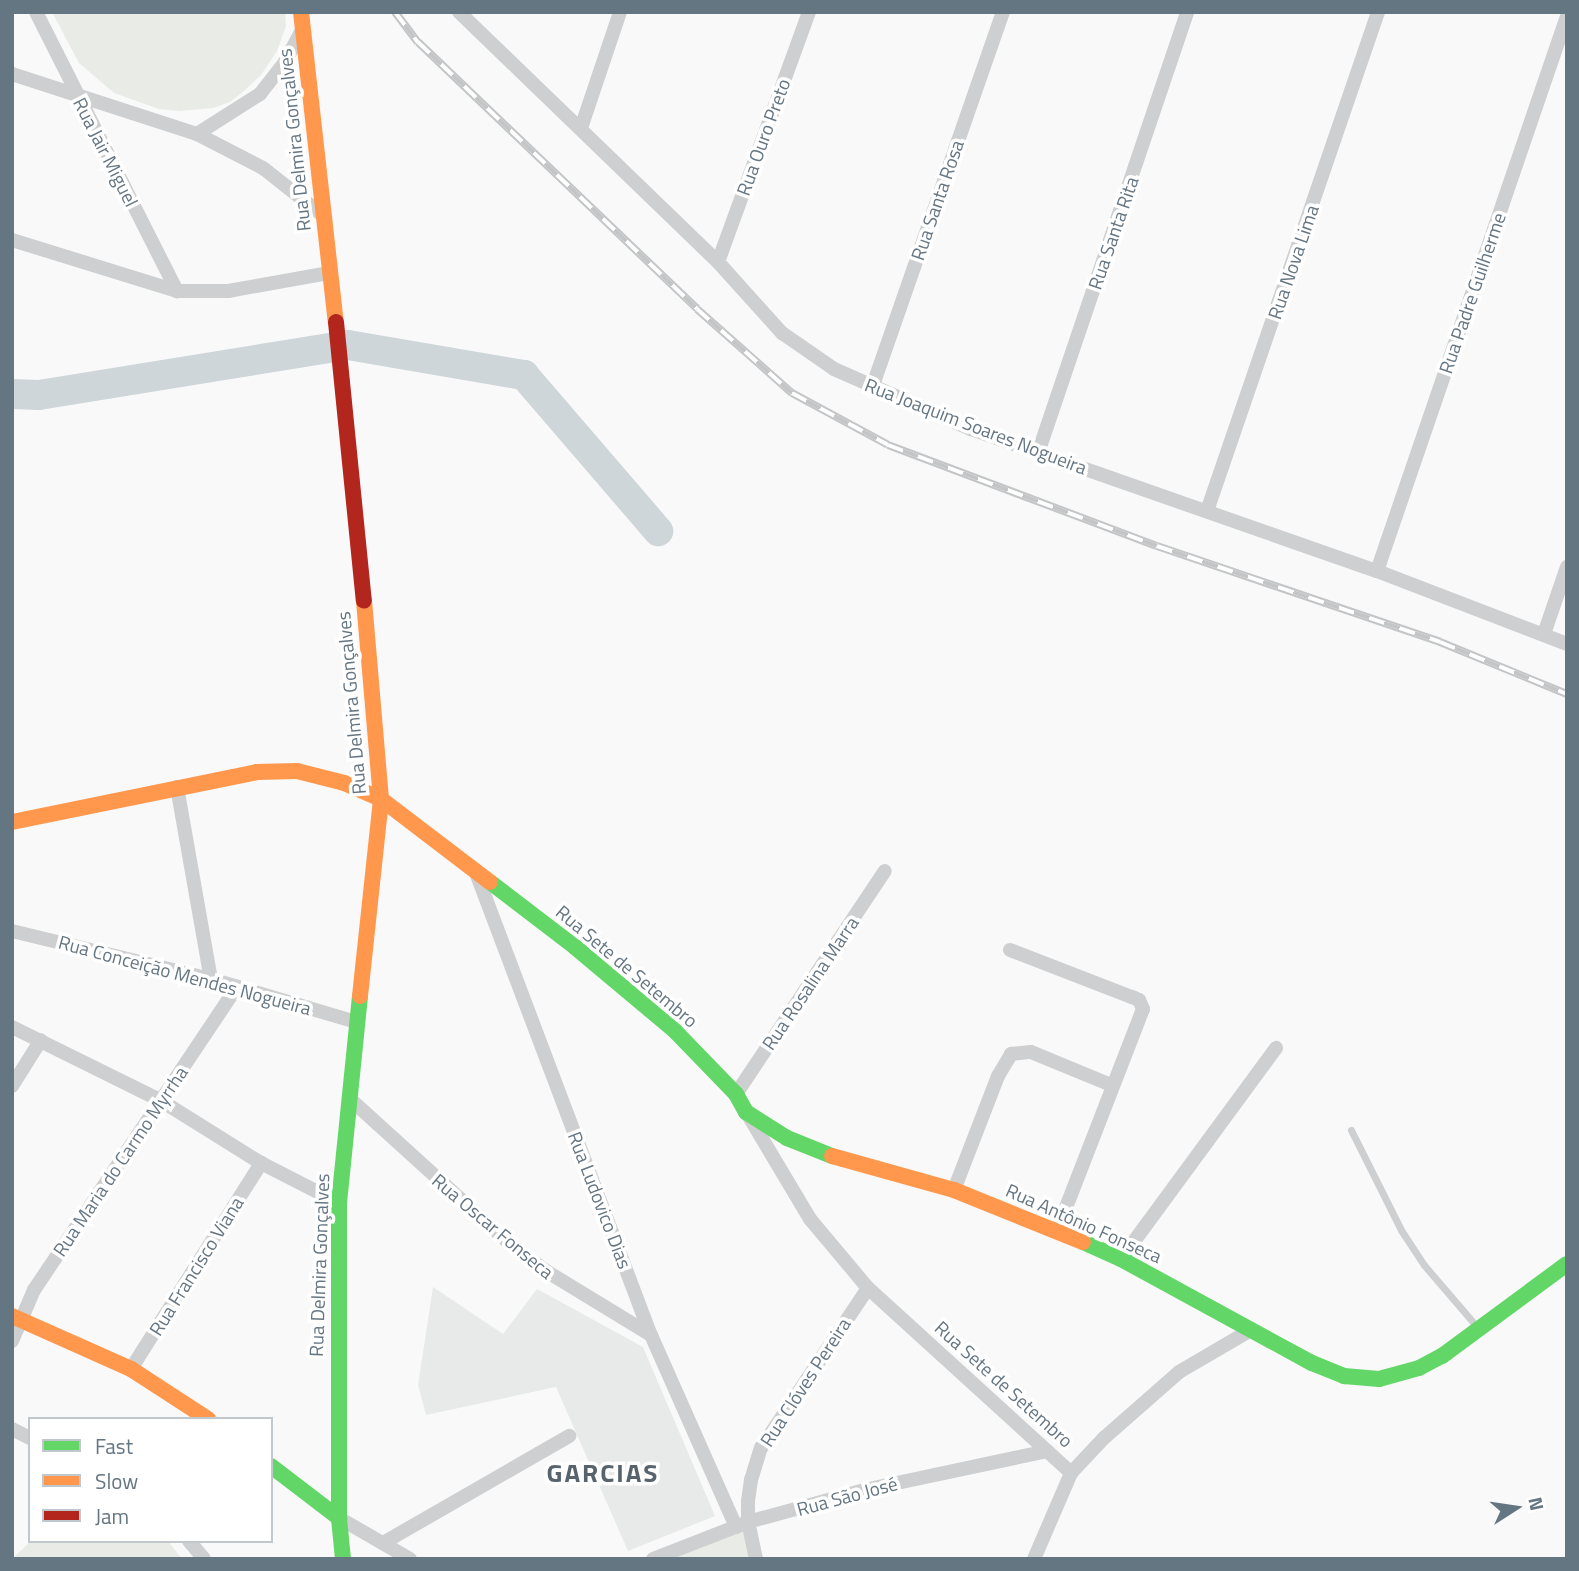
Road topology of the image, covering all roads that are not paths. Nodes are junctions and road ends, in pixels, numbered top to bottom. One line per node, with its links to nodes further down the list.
1 (36, 12): 11 (street, Rua Jair Miguel)
2 (459, 12): 12 (street, Rua Joaquim Soares Nogueira)
3 (620, 12): 12 (street)
4 (809, 12): 16 (street, Rua Ouro Preto)
5 (1003, 12): 19 (street, Rua Santa Rosa)
6 (1187, 12): 20 (street, Rua Santa Rita)
7 (1378, 12): 21 (street, Rua Nova Lima)
8 (1565, 14): 23 (street, Rua Padre Guilherme)
9 (302, 20): 13 (street); 14 (street, Rua Delmira Gonçalves)
10 (12, 74): 11 (street)
11 (77, 96): 13 (street); 18 (street, Rua Jair Miguel)
12 (581, 128): 16 (street, Rua Joaquim Soares Nogueira)
13 (197, 134): 14 (street)
14 (324, 217): 17 (street, Rua Delmira Gonçalves)
15 (12, 240): 18 (street)
16 (718, 262): 19 (street, Rua Joaquim Soares Nogueira)
17 (329, 273): 18 (street); 27 (street, Rua Delmira Gonçalves)
18 (177, 290)
19 (872, 388): 20 (street, Rua Joaquim Soares Nogueira)
20 (1038, 453): 21 (street, Rua Joaquim Soares Nogueira)
21 (1207, 511): 23 (street, Rua Joaquim Soares Nogueira)
22 (1567, 567): 24 (street)
23 (1377, 571): 24 (street, Rua Joaquim Soares Nogueira)
24 (1544, 635): 25 (street, Rua Joaquim Soares Nogueira)
25 (1567, 644)
26 (177, 787): 27 (street, Rua Sete de Setembro); 28 (street, Rua Sete de Setembro); 33 (street)
27 (380, 799): 29 (street, Rua Sete de Setembro); 35 (street, Rua Delmira Gonçalves)
28 (12, 822)
29 (475, 869): 41 (street, Rua Sete de Setembro); 56 (street, Rua Ludovico Dias)
30 (885, 871): 41 (street, Rua Rosalina Marra)
31 (12, 931): 33 (street, Rua Conceição Mendes Nogueira)
32 (1010, 950): 39 (street)
33 (211, 979): 34 (street, Rua Conceição Mendes Nogueira)
34 (237, 987): 35 (street, Rua Conceição Mendes Nogueira); 43 (street, Rua Maria do Carmo Myrrha)
35 (356, 1022): 42 (street, Rua Delmira Gonçalves)
36 (12, 1027): 37 (street)
37 (41, 1040): 40 (street); 43 (street)
38 (1276, 1048): 50 (street)
39 (1111, 1085): 47 (street); 49 (street)
40 (12, 1086)
41 (736, 1094): 44 (street, Rua Sete de Setembro)
42 (349, 1098): 48 (street, Rua Delmira Gonçalves); 56 (street, Rua Oscar Fonseca)
43 (160, 1100): 46 (street); 53 (street, Rua Maria do Carmo Myrrha)
44 (746, 1112): 47 (street, Rua Antônio Fonseca); 52 (street, Rua Sete de Setembro)
45 (1351, 1129): 54 (lane)
46 (261, 1163): 48 (street); 58 (street, Rua Francisco Viana)
47 (954, 1189): 49 (street, Rua Antônio Fonseca)
48 (339, 1203): 66 (street, Rua Delmira Gonçalves)
49 (1057, 1231): 50 (street, Rua Antônio Fonseca)
50 (1121, 1259): 55 (street, Rua Antônio Fonseca)
51 (1567, 1264): 54 (street)
52 (868, 1288): 63 (street, Rua Sete de Setembro); 67 (street, Rua Clóves Pereira)
53 (17, 1317): 57 (street, Rua Maria do Carmo Myrrha); 58 (street)
54 (1479, 1328): 55 (street, Rua Antônio Fonseca)
55 (1251, 1330): 65 (street)
56 (651, 1335): 67 (street, Rua Ludovico Dias)
57 (12, 1341)
58 (131, 1369): 59 (street)
59 (205, 1417)
60 (12, 1429): 62 (street)
61 (569, 1436): 69 (street)
62 (28, 1437)
63 (1047, 1451): 65 (street, Rua Sete de Setembro); 67 (street, Rua São José)
64 (273, 1468): 66 (street)
65 (1071, 1472): 75 (street)
66 (339, 1518): 69 (street); 72 (street, Rua Delmira Gonçalves)
67 (742, 1525): 70 (street, Rua São José); 74 (street)
68 (191, 1543): 71 (street)
69 (383, 1543): 73 (street)
70 (657, 1558)
71 (204, 1559)
72 (343, 1559)
73 (410, 1559)
74 (756, 1559)
75 (1034, 1559)

